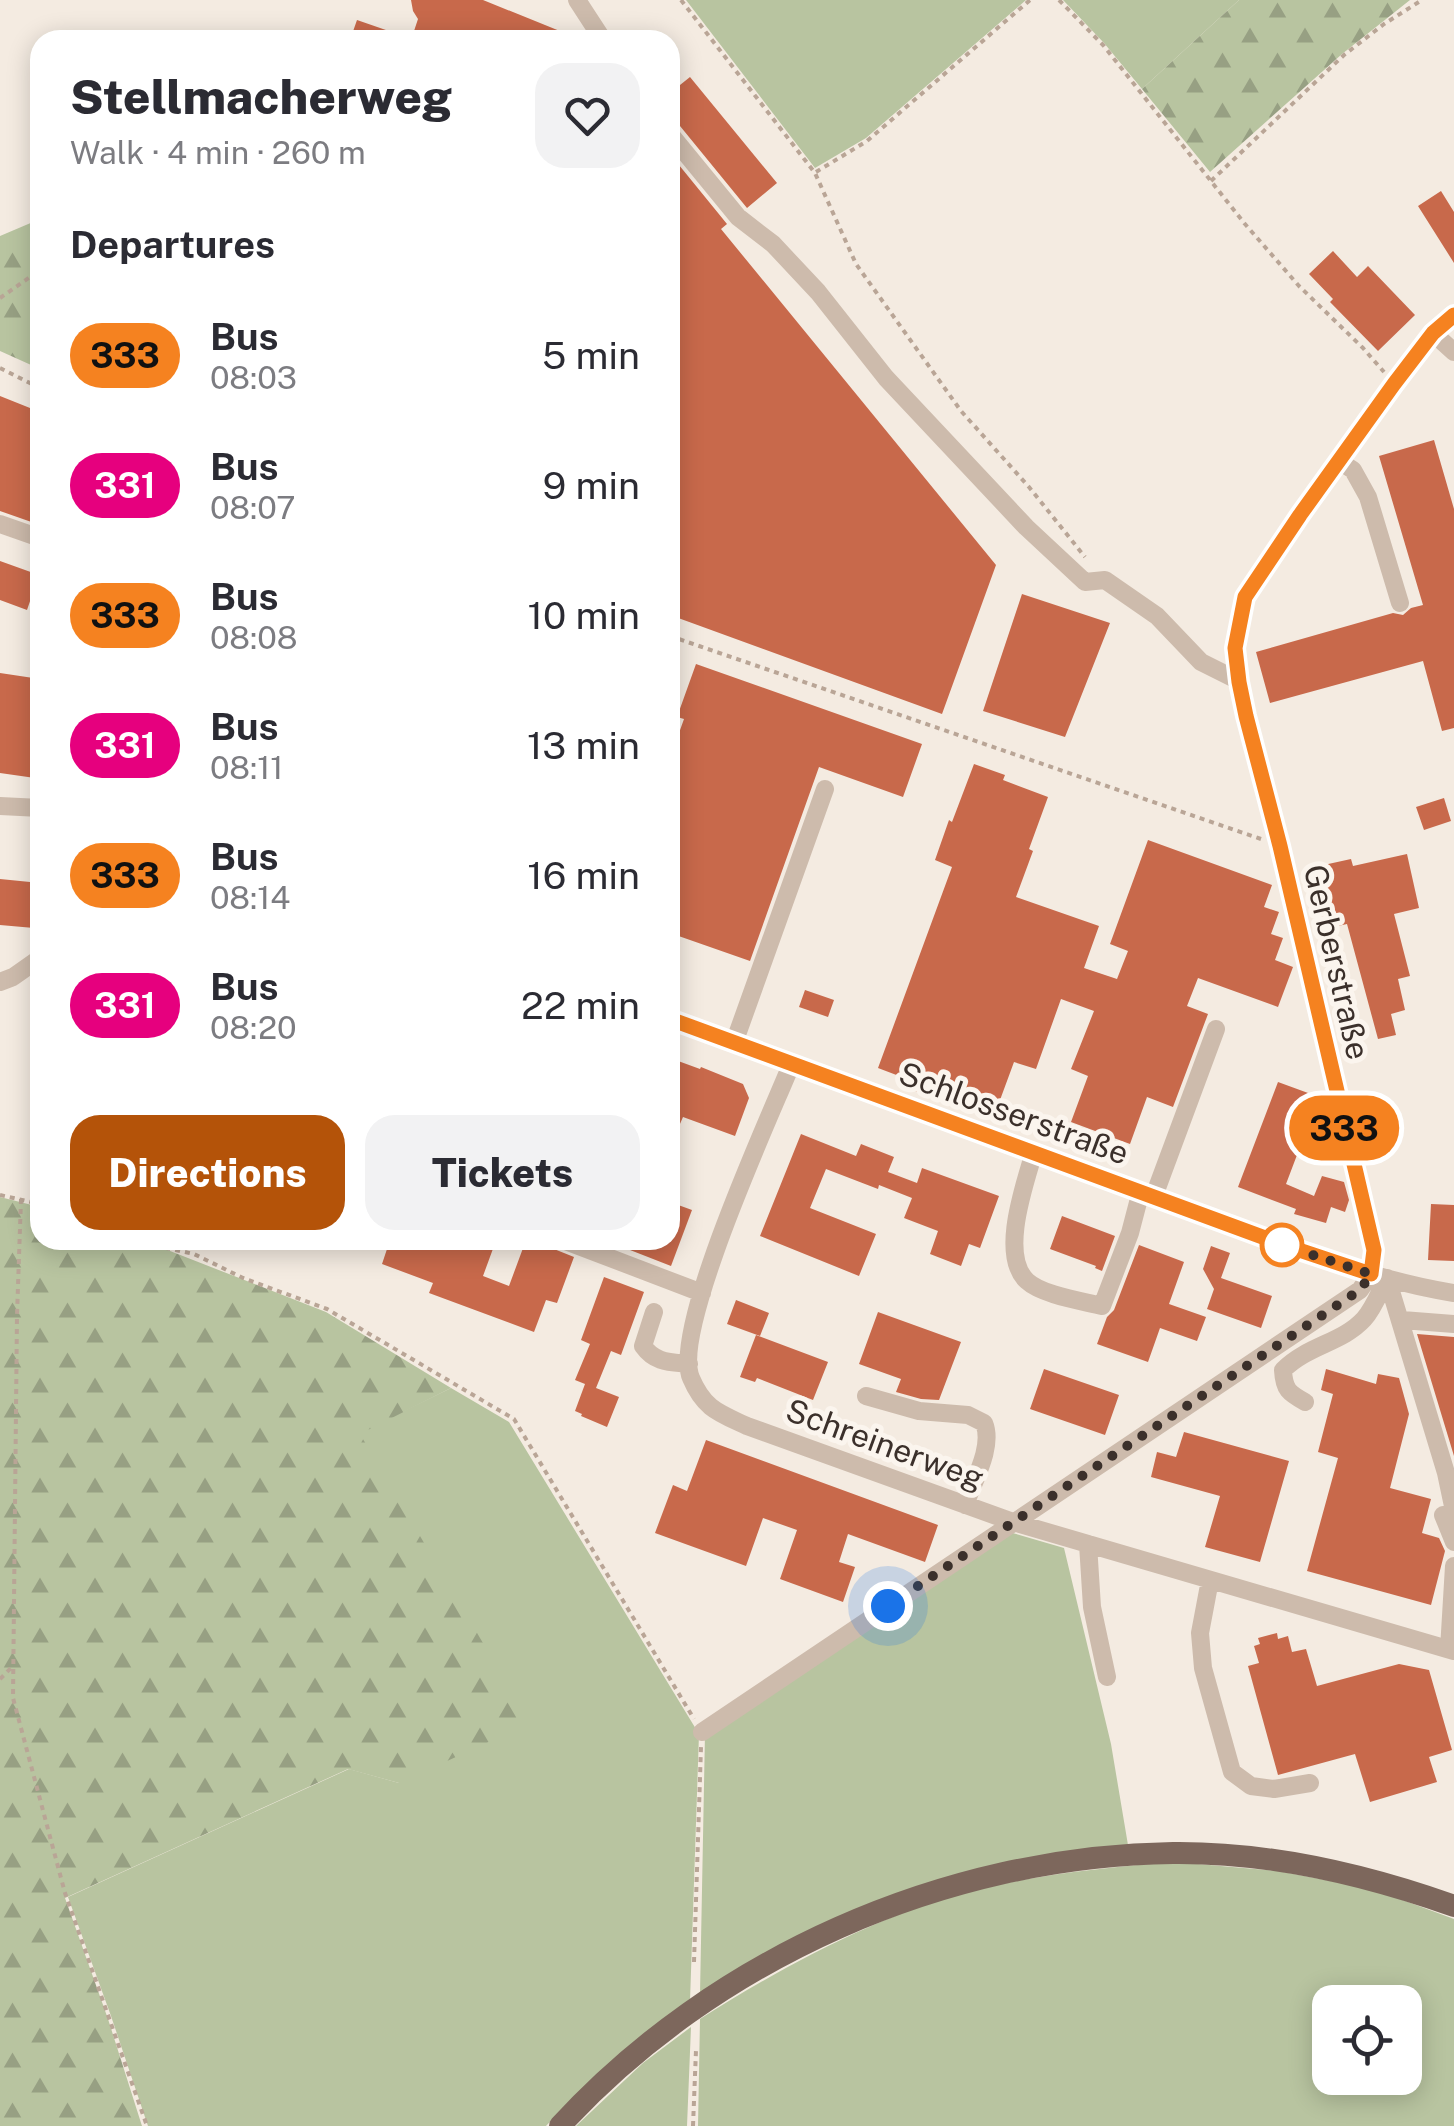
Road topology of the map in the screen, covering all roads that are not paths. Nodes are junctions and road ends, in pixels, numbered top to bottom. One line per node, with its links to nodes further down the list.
1 (577, 0): 2 (street)
2 (596, 30)
3 (680, 146): 11 (street)
4 (1454, 315): 5 (street, Gerberstraße)
5 (1433, 333): 6 (street); 7 (street, Gerberstraße)
6 (1454, 352)
7 (1339, 462): 10 (street); 11 (street, Gerberstraße)
8 (0, 524): 9 (street)
9 (30, 534)
10 (1400, 603)
11 (1239, 682): 24 (street, Gerberstraße)
12 (825, 789): 19 (street)
13 (0, 806): 14 (street)
14 (30, 808)
15 (30, 966): 16 (street)
16 (0, 982)
17 (680, 1023): 19 (street, Schlosserstraße)
18 (1216, 1028): 22 (street)
19 (734, 1043): 20 (street, Schlosserstraße)
20 (792, 1064): 21 (street, Schlosserstraße); 26 (street)
21 (1034, 1152): 22 (street, Schlosserstraße); 22 (street)
22 (1147, 1193): 24 (street, Schlosserstraße)
23 (588, 1250): 26 (street)
24 (1379, 1276): 25 (street, Schlosserstraße); 28 (street, Gerberstraße); 32 (street); 36 (street)
25 (1454, 1292)
26 (702, 1293): 30 (street)
27 (654, 1312): 30 (street)
28 (1402, 1320): 29 (street); 33 (street, Gerberstraße)
29 (1454, 1324)
30 (689, 1364): 34 (street, Schreinerweg)
31 (866, 1396): 34 (street)
32 (1305, 1402)
33 (1450, 1472): 35 (street, Gerberstraße)
34 (964, 1505): 36 (street, Schreinerweg)
35 (1448, 1513): 37 (street, Gerberstraße)
36 (1013, 1522): 38 (street, Schreinerweg); 43 (street)
37 (1454, 1542)
38 (1088, 1544): 40 (street, Schreinerweg); 42 (street)
39 (1454, 1566): 41 (street)
40 (1210, 1580): 41 (street, Schreinerweg); 44 (street)
41 (1452, 1650)
42 (1107, 1677)
43 (702, 1732)
44 (1310, 1783)
45 (1454, 1906): 46 (main road)
46 (560, 2126)

